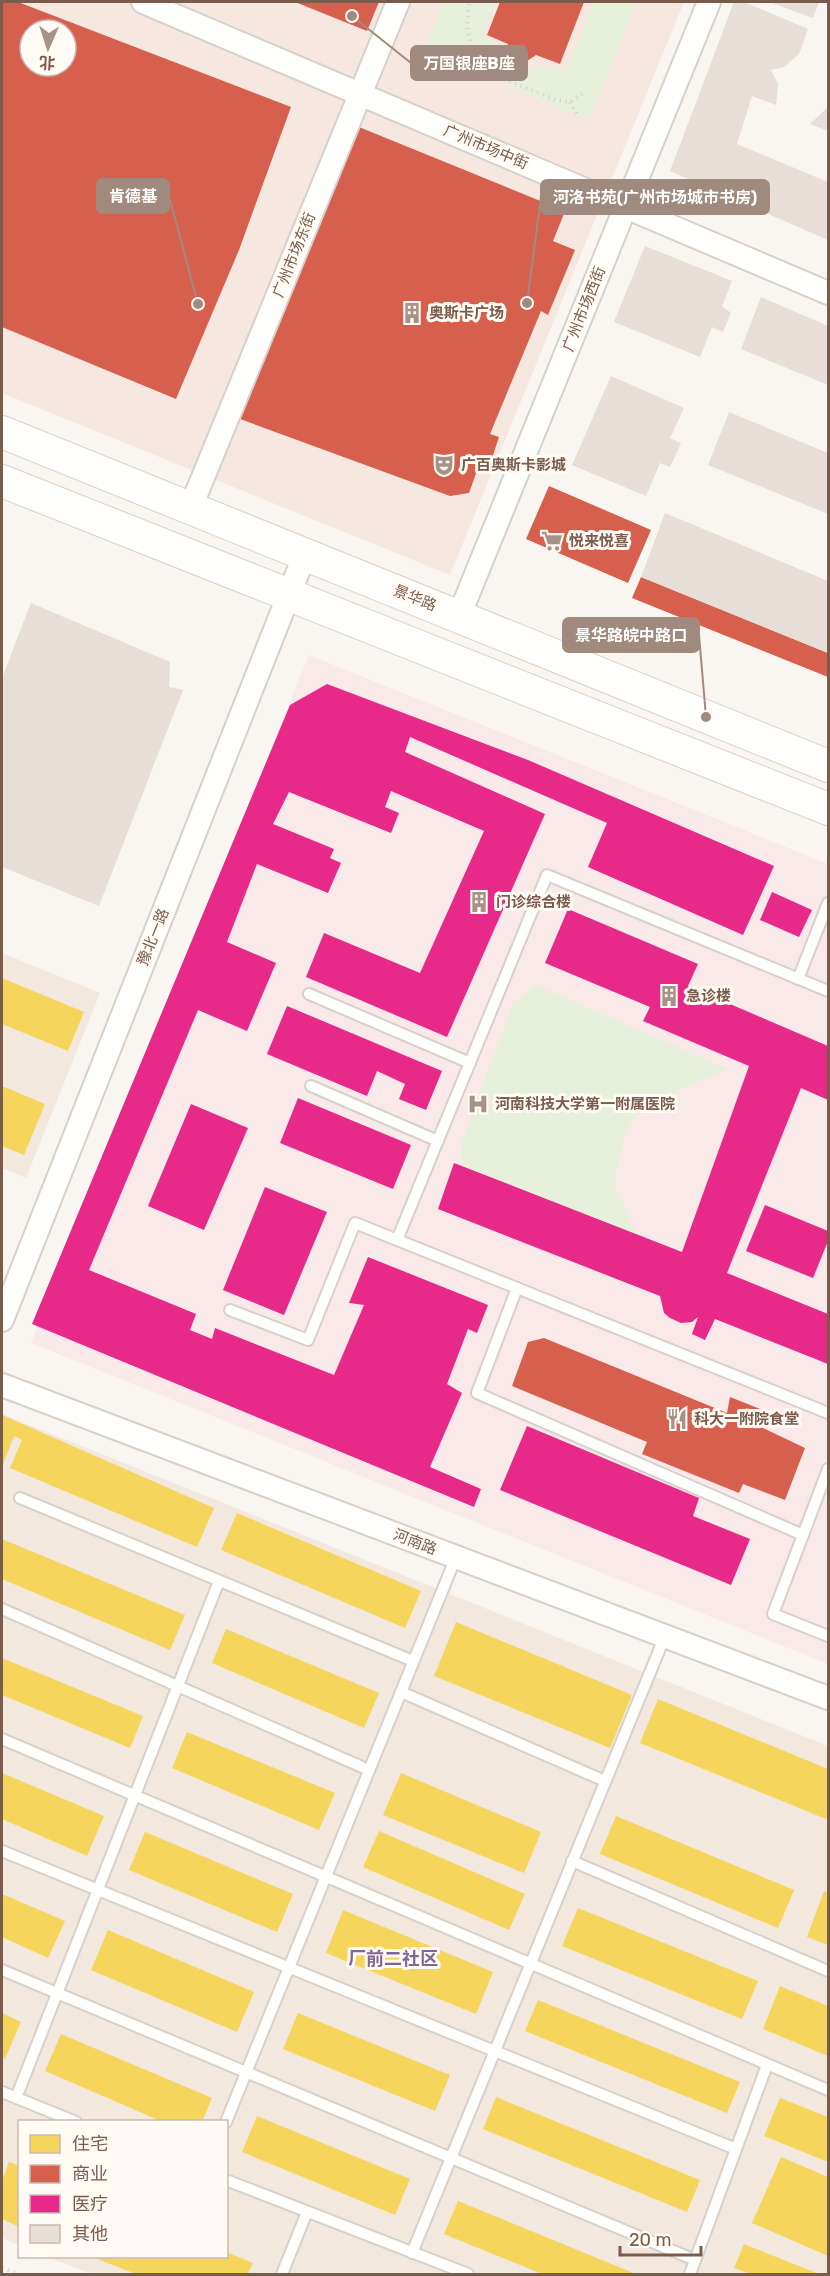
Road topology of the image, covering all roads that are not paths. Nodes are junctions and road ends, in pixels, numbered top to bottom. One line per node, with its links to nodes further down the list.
1 (143, 2): 4 (street, 广州市场中街)
2 (398, 2): 5 (street, 广州市场东街)
3 (709, 2): 6 (street, 广州市场西街)
4 (172, 7): 5 (street, 广州市场中街)
5 (360, 94): 6 (street, 广州市场中街); 10 (street, 广州市场东街)
6 (625, 206): 7 (street, 广州市场中街); 13 (street, 广州市场西街)
7 (828, 293)
8 (2, 432): 10 (main road, 景华路)
9 (2, 481): 12 (main road)
10 (190, 509): 11 (main road, 景华路)
11 (305, 554): 12 (street, 豫北一路); 13 (main road, 景华路)
12 (290, 595): 15 (main road); 26 (street, 豫北一路)
13 (459, 616): 14 (main road, 景华路)
14 (828, 766)
15 (828, 809)
16 (828, 903): 17 (lane)
17 (798, 979): 18 (lane); 20 (lane)
18 (828, 991)
19 (309, 994): 20 (lane)
20 (470, 1063): 22 (lane)
21 (311, 1086): 22 (lane)
22 (438, 1141): 23 (lane)
23 (398, 1240): 24 (lane); 25 (lane)
24 (517, 1288): 28 (lane); 31 (lane)
25 (230, 1310)
26 (2, 1320)
27 (2, 1385): 32 (street, 河南路)
28 (828, 1413)
29 (828, 1469): 31 (lane)
30 (20, 1498): 33 (lane)
31 (803, 1535): 36 (lane)
32 (456, 1557): 35 (street, 河南路); 37 (lane)
33 (219, 1581): 37 (lane); 38 (lane)
34 (2, 1609): 38 (lane)
35 (664, 1636): 40 (street, 河南路); 43 (lane)
36 (828, 1636)
37 (413, 1661): 39 (lane)
38 (178, 1686): 42 (lane); 44 (lane)
39 (401, 1692): 42 (lane); 43 (lane)
40 (828, 1698)
41 (2, 1739): 44 (lane)
42 (369, 1770): 47 (lane)
43 (605, 1781): 46 (lane)
44 (135, 1796): 47 (lane); 48 (lane)
45 (2, 1851): 48 (lane)
46 (572, 1862): 49 (lane); 52 (lane)
47 (326, 1877): 49 (lane); 50 (lane)
48 (98, 1890): 50 (lane); 53 (lane)
49 (530, 1964): 54 (lane); 55 (lane)
50 (289, 1968): 54 (lane); 56 (lane)
51 (2, 1970): 53 (lane)
52 (828, 1971)
53 (57, 1993): 56 (lane); 59 (lane)
54 (494, 2051): 62 (lane); 63 (lane)
55 (767, 2065): 57 (lane); 62 (lane)
56 (246, 2072): 61 (lane); 63 (lane)
57 (828, 2090)
58 (2, 2092): 59 (lane)
59 (16, 2098): 60 (lane)
60 (73, 2120)
61 (226, 2120)
62 (736, 2149): 67 (lane)
63 (451, 2158): 66 (lane); 67 (lane)
64 (228, 2181): 65 (lane)
65 (307, 2212): 66 (lane); 68 (lane)
66 (412, 2253): 69 (lane)
67 (695, 2260): 70 (lane)
68 (282, 2274)
69 (468, 2274)
70 (690, 2274)

